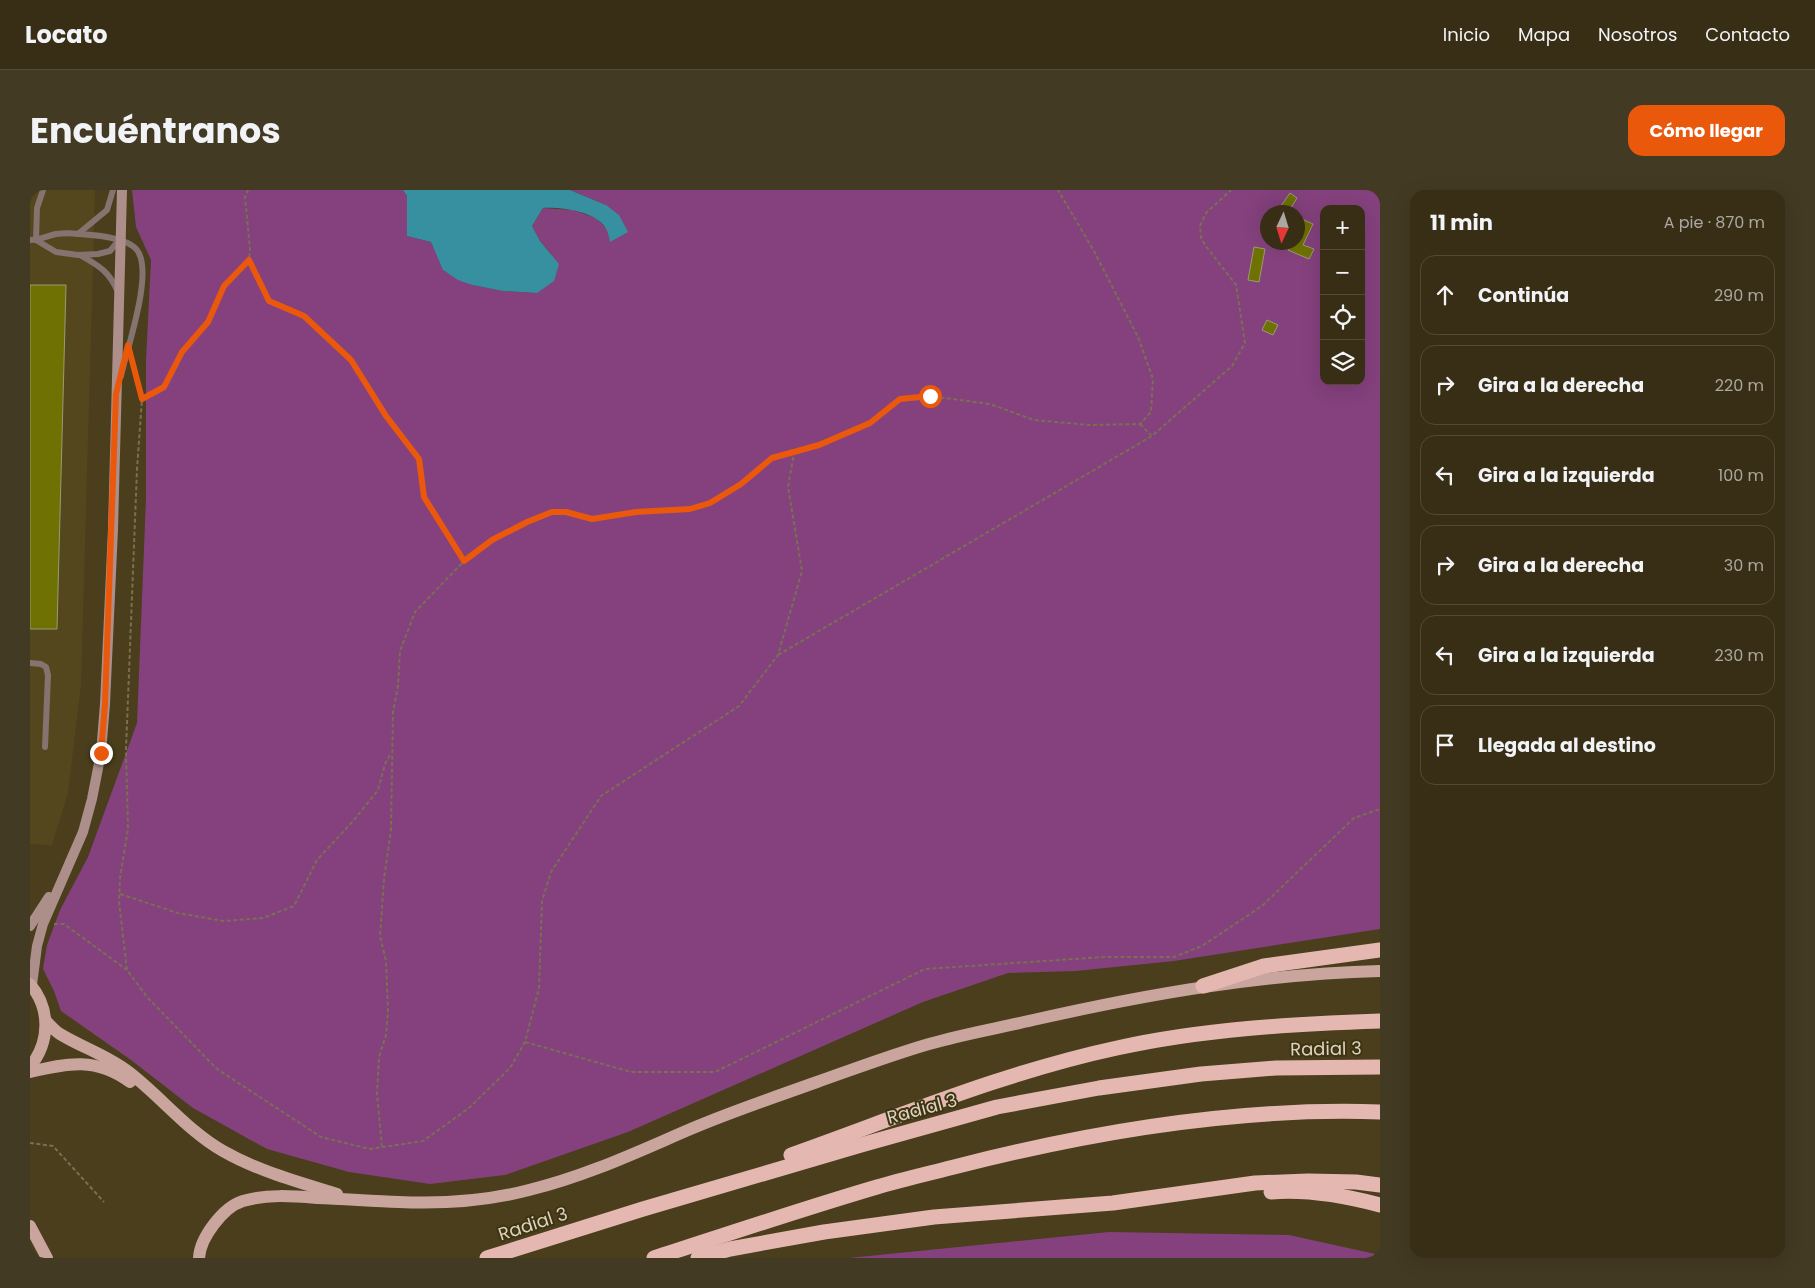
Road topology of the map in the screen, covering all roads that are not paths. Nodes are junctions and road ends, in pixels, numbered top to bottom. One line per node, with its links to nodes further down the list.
1 (43, 190): 5 (lane)
2 (113, 190): 4 (lane)
3 (122, 190): 6 (main road)
4 (78, 234): 5 (lane); 6 (lane)
5 (33, 240): 7 (lane)
6 (120, 240): 7 (lane); 8 (main road); 9 (lane)
7 (78, 255): 8 (lane)
8 (118, 293): 9 (main road)
9 (116, 394): 12 (main road)
10 (30, 663): 11 (lane)
11 (45, 748)
12 (67, 868): 13 (main road); 16 (main road)
13 (30, 926)
14 (1380, 950): 17 (highway)
15 (1380, 971): 17 (main road)
16 (31, 984): 19 (main road)
17 (1203, 986): 28 (main road)
18 (1380, 1021): 24 (highway)
19 (46, 1022): 21 (main road); 26 (main road)
20 (1380, 1031): 24 (highway)
21 (30, 1067)
22 (1380, 1067): 31 (highway, Radial 3)
23 (30, 1072): 26 (main road)
24 (1003, 1079): 31 (highway)
25 (1380, 1112): 36 (highway)
26 (180, 1118): 28 (main road)
27 (1380, 1185): 29 (highway)
28 (357, 1199): 34 (main road)
29 (1113, 1203): 30 (highway); 37 (highway)
30 (1380, 1205)
31 (643, 1209): 35 (highway, Radial 3)
32 (30, 1226): 33 (main road)
33 (47, 1258)
34 (199, 1258)
35 (487, 1258)
36 (654, 1258)
37 (698, 1258)

